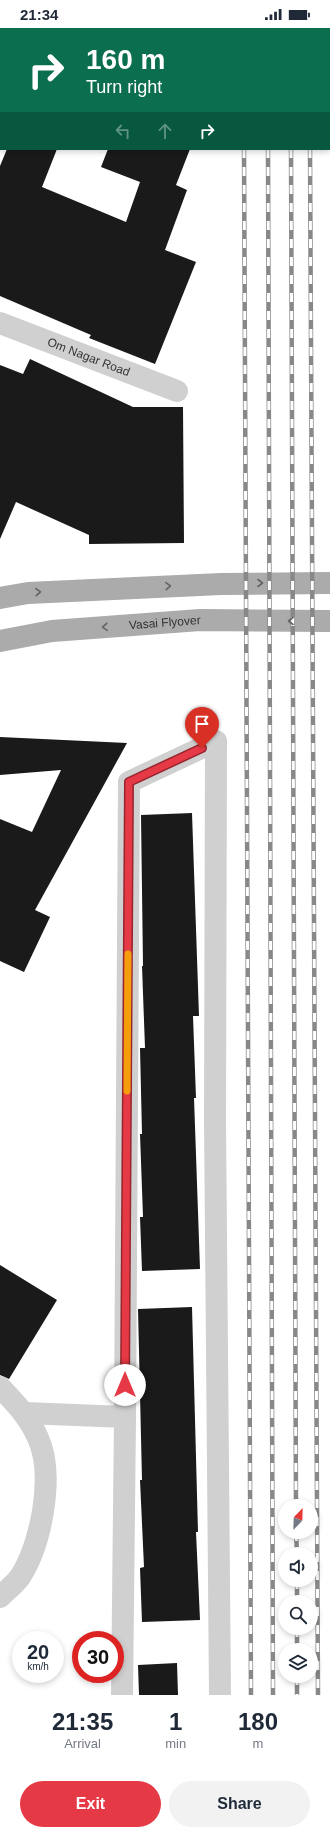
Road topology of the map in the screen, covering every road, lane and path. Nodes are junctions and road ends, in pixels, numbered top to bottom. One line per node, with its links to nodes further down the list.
1 (0, 323): 2 (street, Om Nagar Road)
2 (177, 391)
3 (330, 583): 4 (main road, one-way to 3)
4 (0, 598)
5 (330, 621): 6 (main road, Vasai Flyover, one-way to 6)
6 (0, 641)
7 (0, 1387): 8 (street)
8 (25, 1413): 9 (street); 10 (street)
9 (125, 1417): 11 (street); 12 (street)
10 (0, 1596)
11 (122, 1695)
12 (220, 1695)

